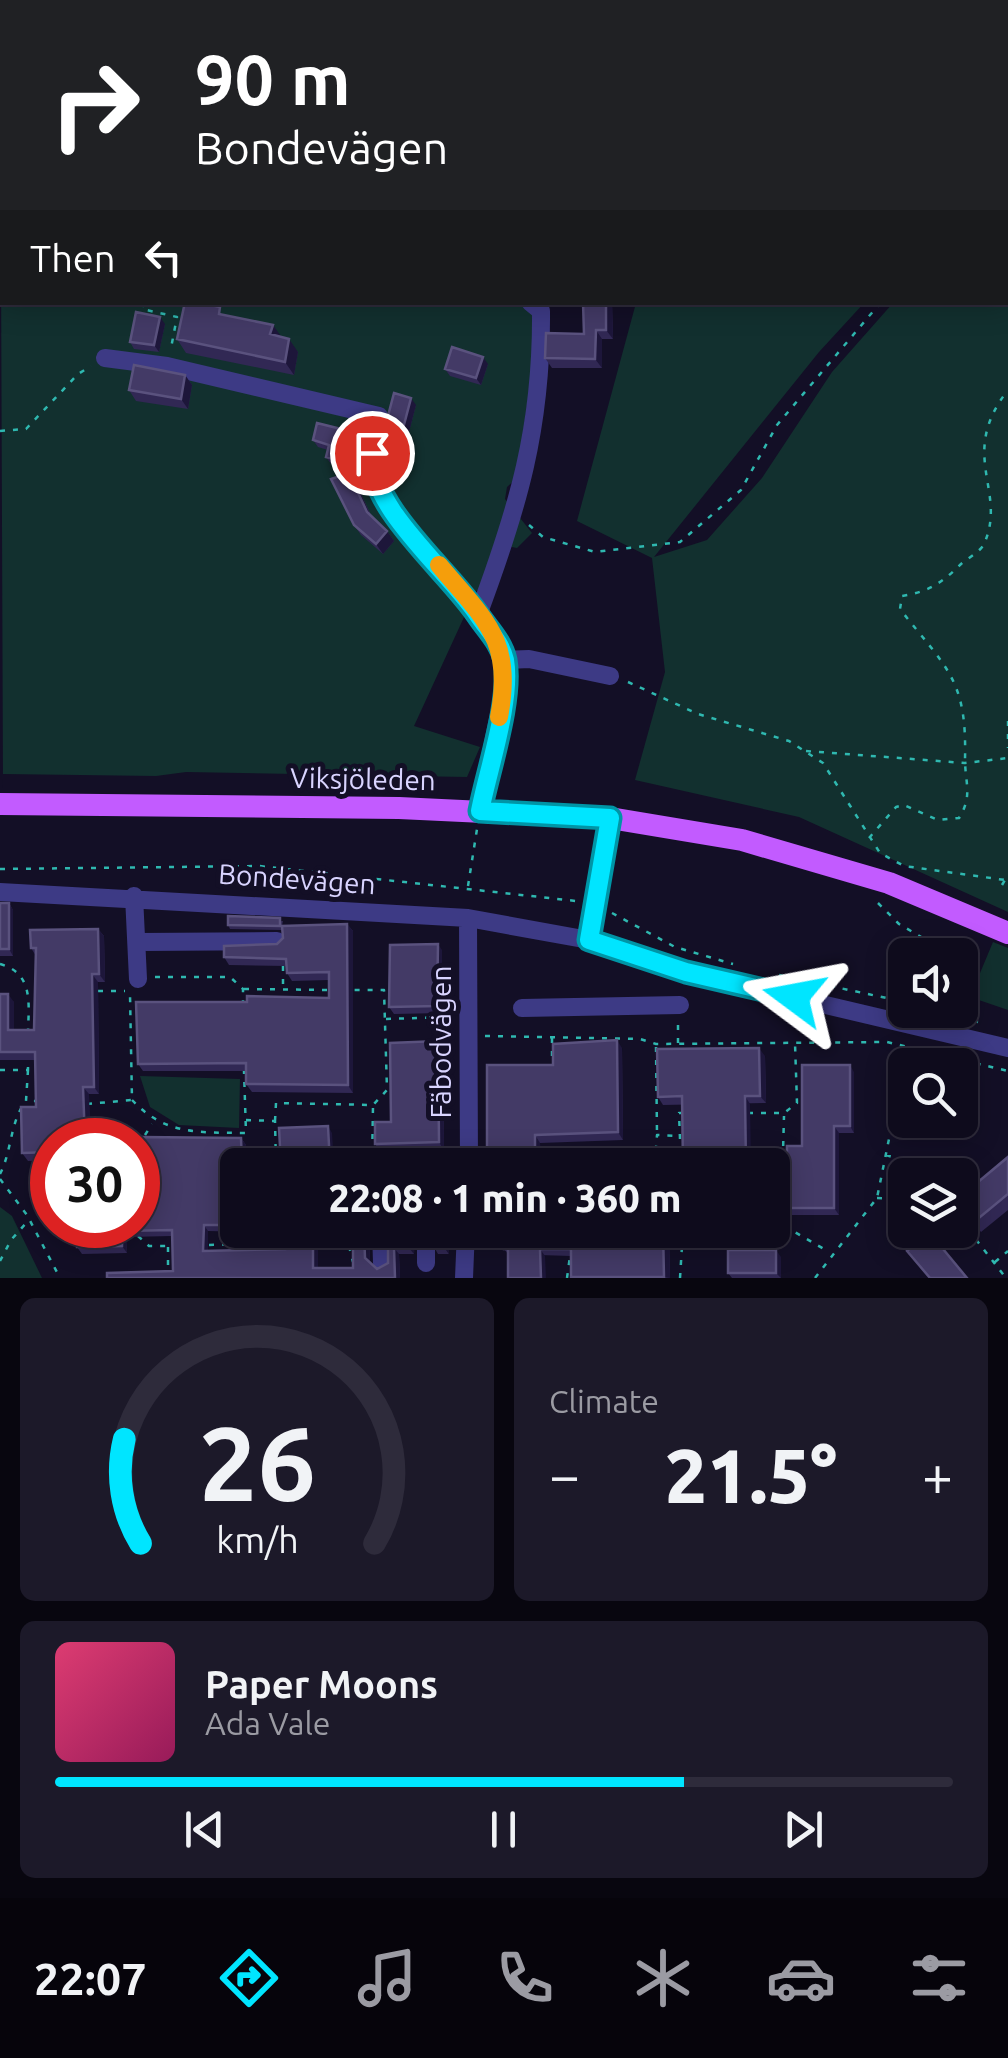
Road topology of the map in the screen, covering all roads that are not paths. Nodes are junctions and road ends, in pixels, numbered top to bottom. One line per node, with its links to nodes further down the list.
1 (533, 305): 3 (street)
2 (105, 358): 3 (street)
3 (478, 615): 4 (street)
4 (505, 660): 5 (street); 7 (street)
5 (610, 676)
6 (0, 804): 7 (main road, Viksjöleden)
7 (480, 811): 8 (main road, Viksjöleden)
8 (610, 818): 12 (main road, Viksjöleden); 13 (street)
9 (0, 892): 10 (street, Bondevägen)
10 (134, 896): 11 (street, Bondevägen); 15 (street)
11 (468, 918): 13 (street, Bondevägen); 20 (street, Fäbodvägen)
12 (1008, 933)
13 (589, 940): 16 (street, Bondevägen)
14 (277, 941): 15 (street)
15 (138, 942): 17 (street)
16 (686, 972): 18 (street); 19 (street, Bondevägen)
17 (138, 979)
18 (522, 1008)
19 (1008, 1048)
20 (469, 1148)
21 (382, 1248): 24 (street)
22 (426, 1248): 25 (street)
23 (465, 1248): 26 (street)
24 (382, 1262)
25 (426, 1264)
26 (464, 1278)

